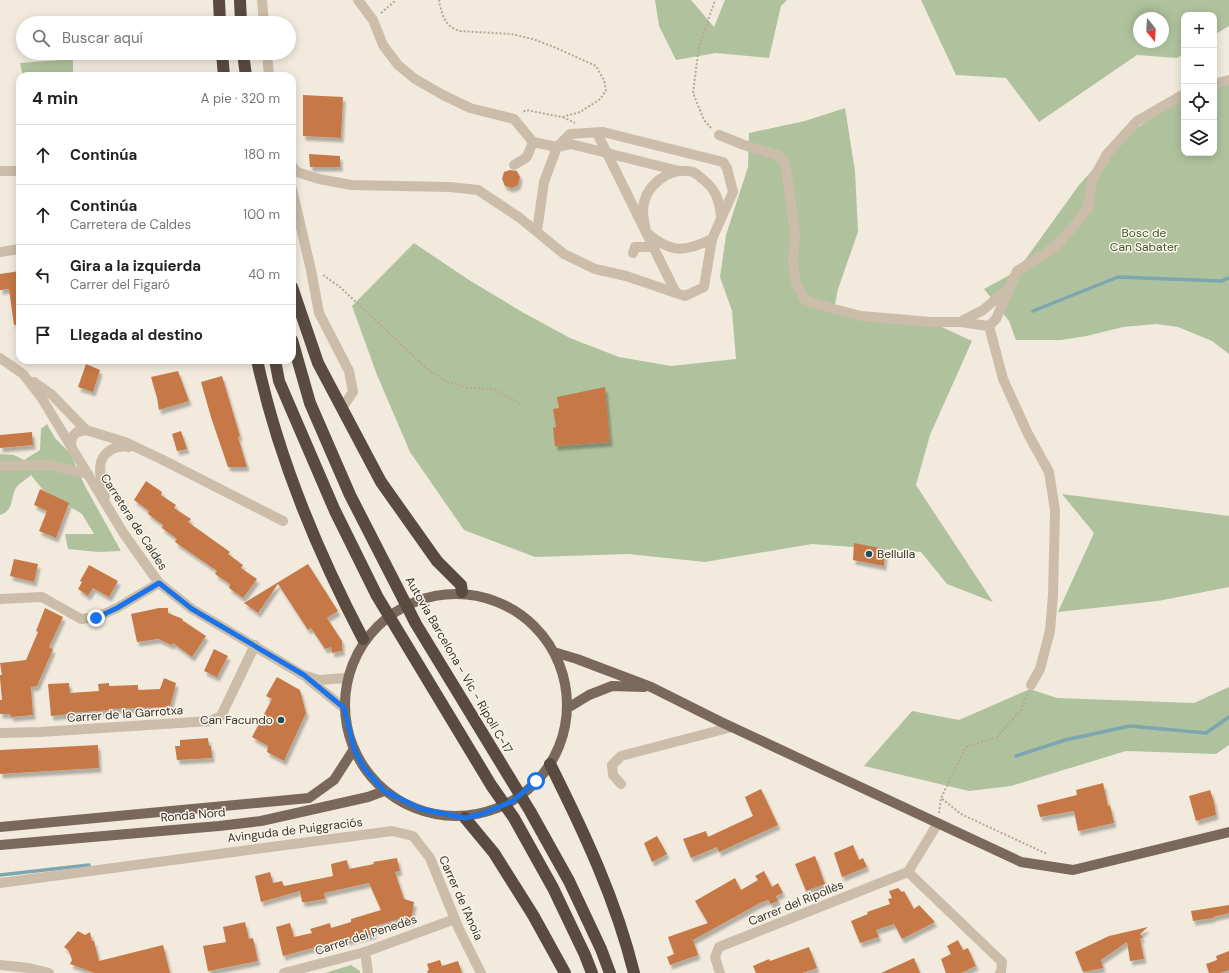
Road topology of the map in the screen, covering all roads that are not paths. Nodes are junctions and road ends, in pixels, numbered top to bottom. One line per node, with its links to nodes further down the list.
1 (219, 0): 5 (highway)
2 (240, 0): 6 (highway)
3 (262, 0): 7 (street)
4 (358, 0): 21 (street)
5 (220, 16)
6 (241, 16)
7 (263, 16)
8 (221, 60): 12 (highway)
9 (222, 60): 13 (highway)
10 (244, 60): 14 (highway)
11 (268, 60): 15 (street)
12 (220, 72)
13 (223, 72)
14 (245, 72)
15 (269, 72)
16 (1229, 80): 17 (street)
17 (1217, 83)
18 (1181, 96): 38 (street)
19 (597, 132): 22 (street); 23 (street); 30 (street)
20 (719, 135): 41 (street)
21 (533, 142): 22 (street); 24 (street)
22 (557, 147): 23 (street); 31 (street)
23 (607, 154): 28 (street); 32 (street)
24 (514, 165)
25 (0, 171): 26 (street)
26 (16, 171)
27 (296, 171): 31 (street)
28 (679, 171): 30 (street); 32 (street)
29 (296, 206): 48 (street)
30 (721, 217): 33 (street)
31 (537, 231): 39 (street)
32 (646, 232): 33 (street); 34 (street)
33 (712, 239): 39 (street)
34 (654, 247): 37 (street); 39 (street)
35 (16, 250): 36 (street)
36 (0, 252)
37 (633, 253)
38 (1010, 286): 41 (street); 42 (street)
39 (676, 293)
40 (296, 299): 48 (highway)
41 (960, 322): 42 (street)
42 (989, 326): 64 (street)
43 (296, 354): 92 (highway, Autovia Barcelona - Vic - Ripoll C-17)
44 (0, 358): 47 (street, Carretera de Caldes)
45 (258, 364): 59 (highway)
46 (276, 364): 91 (highway)
47 (23, 374): 49 (street); 50 (street, Carretera de Caldes)
48 (342, 408): 57 (highway)
49 (86, 430): 50 (street); 51 (street)
50 (71, 446): 53 (street, Carretera de Caldes)
51 (137, 448): 54 (street); 55 (street)
52 (0, 466): 53 (street)
53 (88, 474): 54 (street, Carretera de Caldes)
54 (108, 507): 56 (street, Carretera de Caldes)
55 (283, 521)
56 (159, 583): 58 (street); 60 (street, Carretera de Caldes)
57 (462, 592): 59 (main road); 61 (main road)
58 (0, 599)
59 (363, 639): 63 (main road)
60 (255, 645): 62 (street, Carretera de Caldes); 69 (street, Carrer de la Garrotxa)
61 (557, 653): 65 (main road); 66 (main road)
62 (304, 675): 63 (street); 67 (street)
63 (346, 678): 67 (main road)
64 (1030, 685)
65 (651, 687): 66 (main road); 68 (main road)
66 (570, 706): 71 (main road)
67 (344, 708): 70 (main road)
68 (732, 727): 72 (street); 75 (main road)
69 (0, 733)
70 (354, 749): 73 (main road); 76 (main road, Ronda Nord)
71 (550, 764): 74 (main road); 93 (highway)
72 (621, 784)
73 (384, 791): 74 (main road); 79 (main road, Ronda Nord)
74 (465, 818): 90 (highway)
75 (938, 823): 77 (main road); 80 (street)
76 (0, 827)
77 (1229, 832)
78 (413, 836): 81 (street, Avinguda de Puiggraciós); 82 (street, Carrer de l'Anoia)
79 (0, 845)
80 (908, 872): 94 (street, Carrer del Ripollès); 95 (street)
81 (0, 883)
82 (455, 919): 83 (street, Carrer del Penedès); 89 (street, Carrer de l'Anoia)
83 (365, 952): 87 (street, Carrer del Penedès); 88 (street)
84 (0, 965): 85 (street)
85 (29, 970): 86 (street)
86 (49, 973)
87 (284, 973)
88 (368, 973)
89 (481, 973)
90 (565, 973)
91 (592, 973)
92 (610, 973)
93 (634, 973)
94 (720, 973)
95 (1000, 973)

